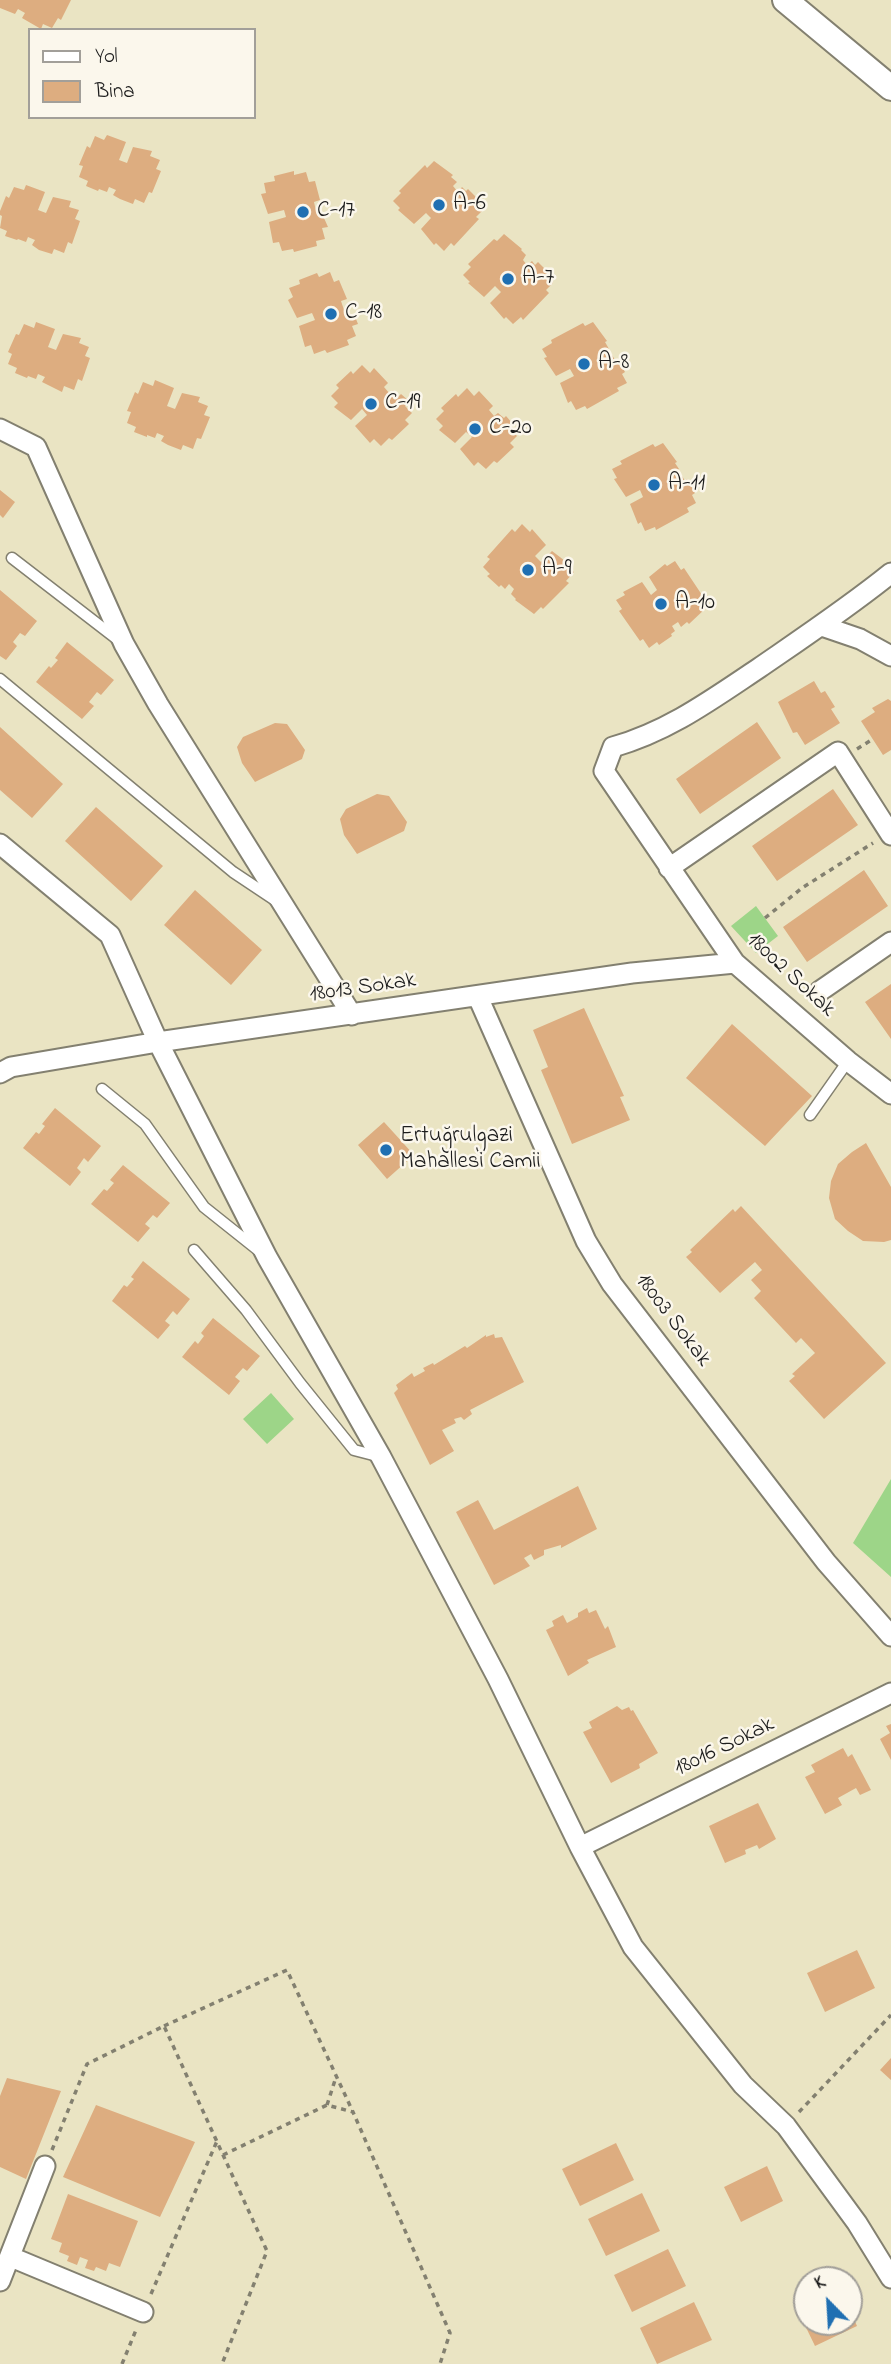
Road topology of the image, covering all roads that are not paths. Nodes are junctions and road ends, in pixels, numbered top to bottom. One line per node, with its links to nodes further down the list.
1 (785, 0): 2 (street)
2 (891, 88)
3 (0, 429): 7 (street)
4 (12, 558): 7 (lane)
5 (891, 573): 6 (street)
6 (822, 626): 8 (street); 12 (street, 18002 Sokak)
7 (124, 644): 13 (street)
8 (891, 656)
9 (0, 679): 13 (lane)
10 (891, 834): 12 (street)
11 (0, 844): 19 (street)
12 (669, 868): 15 (street, 18002 Sokak)
13 (282, 904): 18 (street)
14 (891, 942): 16 (street)
15 (735, 963): 17 (street, 18013 Sokak); 20 (street, 18002 Sokak)
16 (820, 991)
17 (478, 997): 18 (street, 18013 Sokak); 28 (street, 18003 Sokak)
18 (352, 1015): 19 (street, 18013 Sokak)
19 (158, 1042): 21 (street, 18013 Sokak); 26 (street)
20 (848, 1061): 22 (street, 18002 Sokak); 24 (lane)
21 (0, 1073)
22 (887, 1086)
23 (102, 1089): 26 (lane)
24 (810, 1115)
25 (194, 1250): 27 (lane)
26 (267, 1257): 27 (street)
27 (381, 1457): 30 (street)
28 (891, 1636)
29 (891, 1693): 30 (street, 18016 Sokak)
30 (580, 1847): 33 (street)
31 (45, 2166): 32 (street)
32 (11, 2257): 34 (street); 35 (street)
33 (891, 2278)
34 (0, 2281)
35 (143, 2312)

